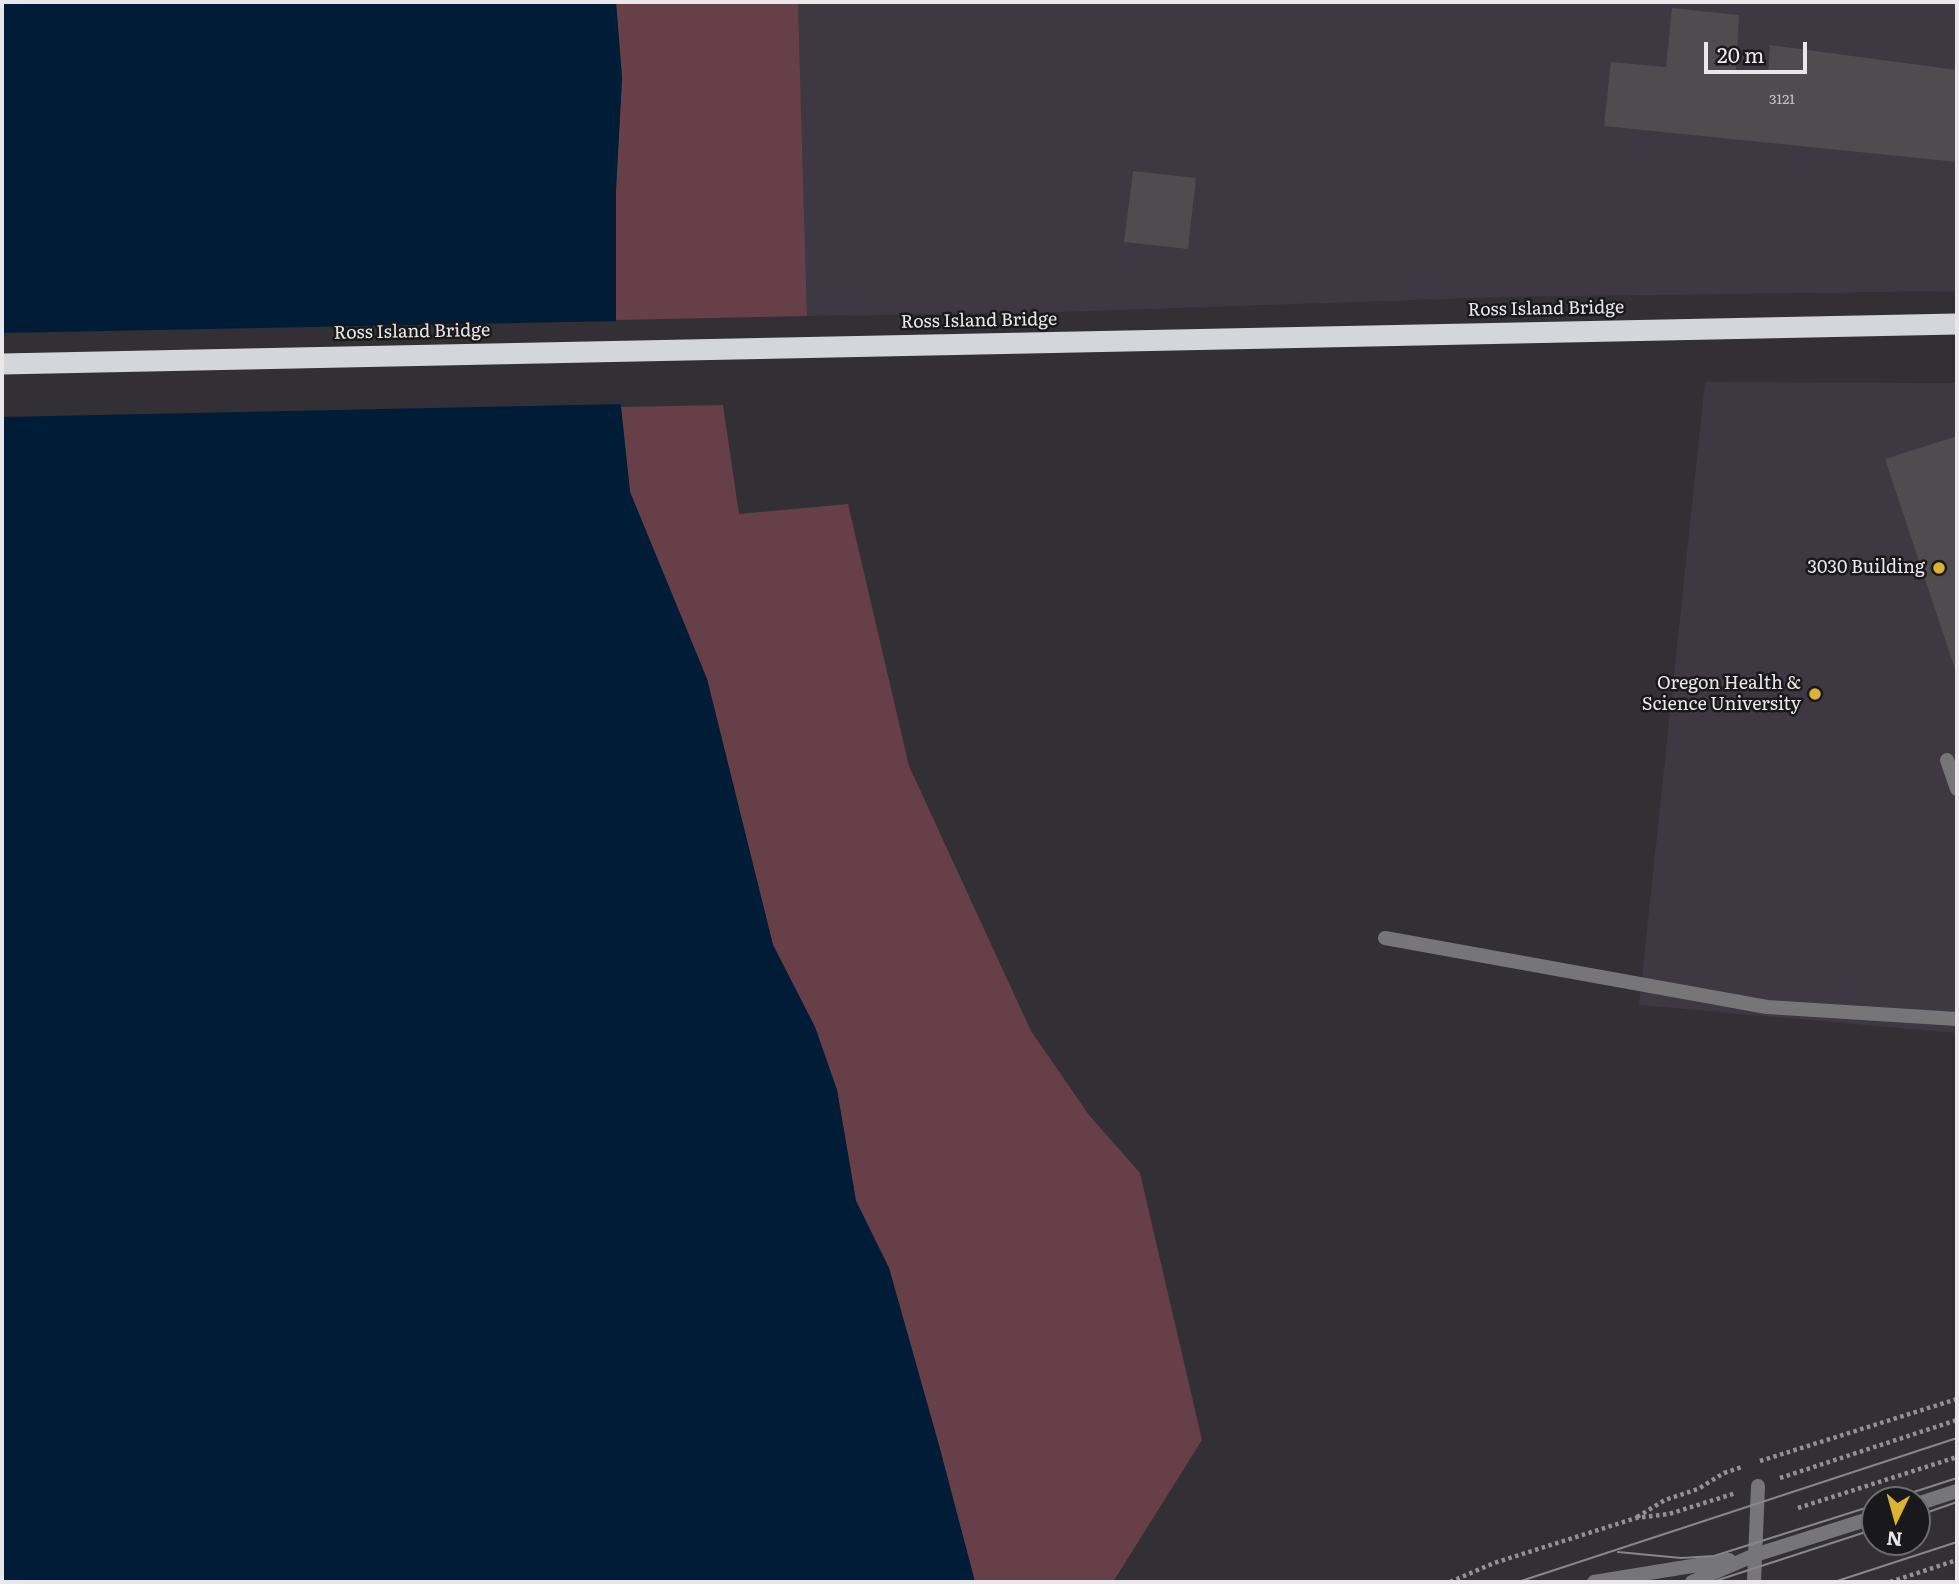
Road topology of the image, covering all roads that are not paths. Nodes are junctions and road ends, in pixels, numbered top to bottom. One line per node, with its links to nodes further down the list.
1 (1957, 324): 2 (highway, Ross Island Bridge)
2 (2, 364)
3 (1947, 760): 4 (street)
4 (1957, 789)
5 (1385, 938): 6 (street)
6 (1957, 1019)
7 (1758, 1486): 11 (street)
8 (1957, 1490): 9 (street)
9 (1931, 1499)
10 (1861, 1521): 11 (street)
11 (1755, 1555): 12 (street); 13 (street); 14 (street)
12 (1594, 1582)
13 (1692, 1582)
14 (1754, 1582)

